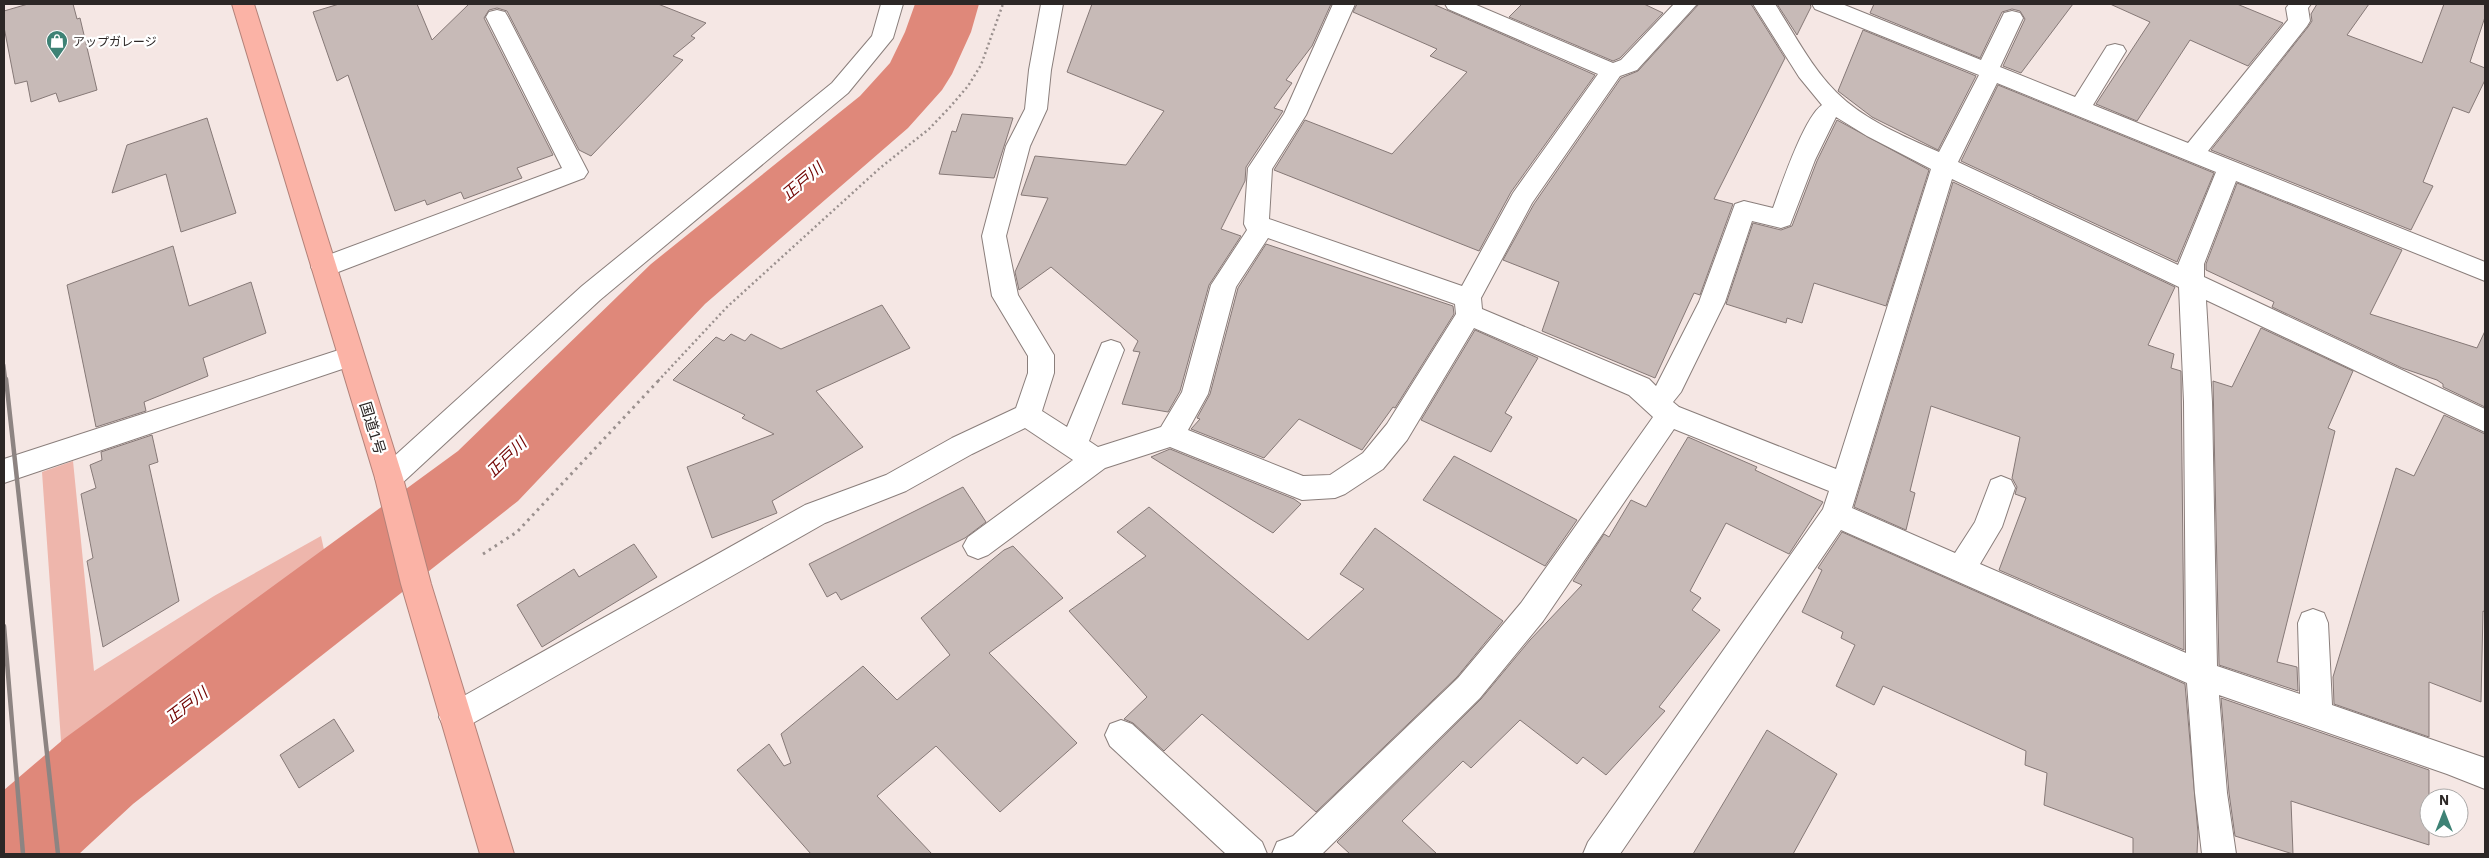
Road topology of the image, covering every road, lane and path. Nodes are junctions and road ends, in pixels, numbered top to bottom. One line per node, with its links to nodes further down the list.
1 (242, 4): 22 (highway, 国道1号)
2 (892, 4): 34 (street)
3 (1003, 4): 38 (path)
4 (1052, 4): 29 (street)
5 (1344, 4): 21 (street)
6 (1456, 4): 14 (street)
7 (1686, 4): 14 (street)
8 (1764, 4): 16 (street)
9 (1823, 4): 15 (street)
10 (2300, 4): 18 (street)
11 (497, 17): 22 (street)
12 (2012, 18): 15 (street)
13 (2114, 51): 17 (street)
14 (1612, 71): 25 (street)
15 (1989, 72): 17 (street); 19 (street)
16 (1836, 106): 19 (street); 28 (street)
17 (2080, 108): 18 (street)
18 (2194, 152): 20 (street)
19 (1944, 165): 24 (street); 36 (street)
20 (2229, 169): 23 (street); 24 (street)
21 (1263, 226): 25 (street); 31 (street)
22 (324, 267): 27 (highway, 国道1号)
23 (2485, 272)
24 (2192, 282): 30 (street); 41 (street)
25 (1469, 306): 28 (street); 31 (street)
26 (1111, 350): 32 (street)
27 (351, 356): 33 (street); 34 (highway, 国道1号)
28 (1662, 408): 36 (street); 48 (street)
29 (1026, 414): 32 (street); 43 (street)
30 (2485, 421)
31 (1171, 435): 32 (street)
32 (1084, 453): 37 (street)
33 (4, 471)
34 (391, 487): 43 (highway, 国道1号)
35 (2001, 488): 39 (street)
36 (1840, 499): 39 (street); 49 (street)
37 (978, 546)
38 (483, 554)
39 (1961, 569): 41 (street)
40 (2313, 623): 42 (street)
41 (2202, 675): 42 (street); 50 (street)
42 (2317, 714): 45 (street)
43 (454, 717): 46 (highway, 国道1号)
44 (1121, 735): 47 (street)
45 (2485, 774)
46 (497, 854)
47 (1250, 854)
48 (1293, 854)
49 (1600, 854)
50 (2219, 854)

